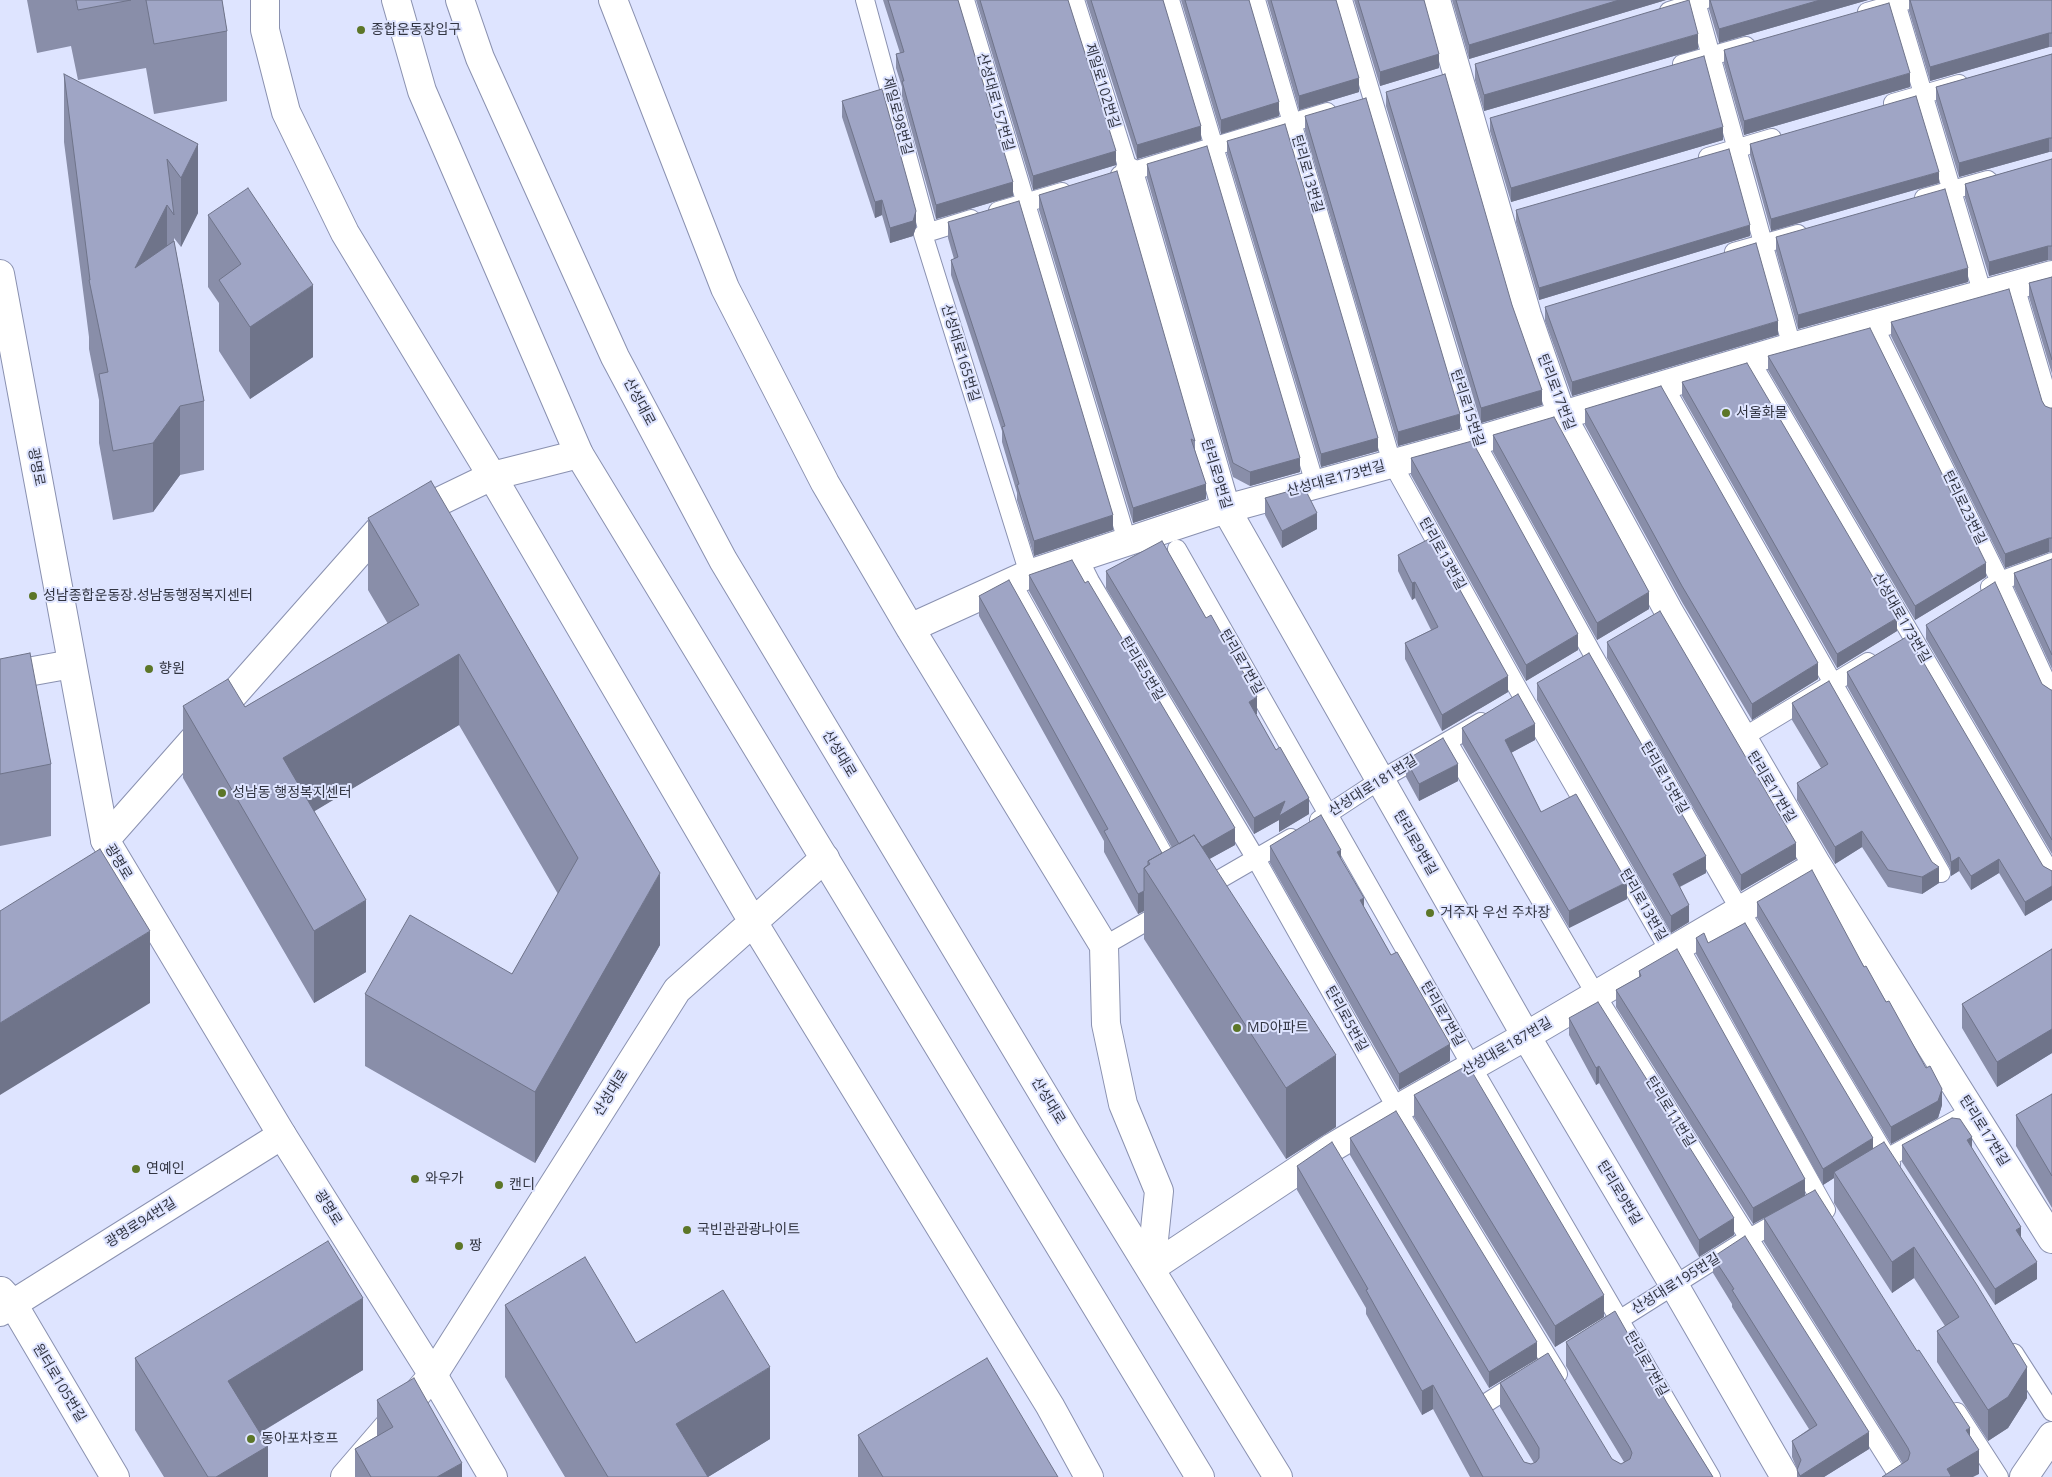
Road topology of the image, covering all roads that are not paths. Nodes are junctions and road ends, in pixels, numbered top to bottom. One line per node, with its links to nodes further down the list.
1 (265, 0): 53 (street)
2 (396, 0): 51 (street)
3 (460, 0): 106 (street, 산성대로)
4 (613, 0): 64 (street)
5 (866, 0): 37 (lane, 제일로98번길)
6 (965, 0): 34 (lane, 산성대로157번길)
7 (1076, 0): 29 (lane, 제일로102번길)
8 (1170, 0): 26 (lane)
9 (1256, 0): 24 (lane)
10 (1342, 0): 22 (lane)
11 (1436, 0): 49 (street, 탄리로17번길)
12 (1690, 2): 14 (lane); 17 (lane)
13 (1902, 2): 15 (lane); 21 (lane)
14 (1654, 15)
15 (1850, 16)
16 (1766, 40): 17 (lane)
17 (1711, 56): 18 (lane); 27 (lane)
18 (1663, 70)
19 (1978, 78): 21 (lane)
20 (1391, 93): 22 (lane)
21 (1923, 94): 23 (lane); 33 (lane)
22 (1372, 99): 24 (lane); 50 (lane, 탄리로15번길)
23 (1876, 108)
24 (1292, 123): 26 (lane); 52 (lane, 탄리로13번길)
25 (1792, 132): 27 (lane)
26 (1214, 147): 29 (lane); 54 (lane)
27 (1736, 149): 28 (lane); 38 (lane)
28 (1689, 162)
29 (1129, 172): 31 (lane); 55 (street, 탄리로9번길)
30 (2006, 175): 33 (lane)
31 (1100, 181)
32 (1082, 186): 34 (lane)
33 (1951, 190): 35 (lane); 43 (lane)
34 (1025, 203): 37 (lane); 56 (lane)
35 (1904, 204)
36 (1810, 230): 38 (lane)
37 (928, 232): 60 (lane, 산성대로165번길)
38 (1762, 244): 39 (lane); 45 (lane)
39 (1715, 258)
40 (0, 274): 71 (street, 광명로)
41 (2052, 275): 42 (street, 산성대로173번길)
42 (2015, 286): 43 (street, 산성대로173번길); 48 (lane)
43 (1982, 295): 44 (street, 산성대로173번길)
44 (1873, 324): 45 (street, 산성대로173번길); 61 (lane, 탄리로23번길)
45 (1792, 347): 46 (street, 산성대로173번길)
46 (1750, 360): 47 (street, 산성대로173번길); 65 (lane, 산성대로173번길)
47 (1664, 386): 49 (street, 산성대로173번길); 73 (lane)
48 (2052, 412)
49 (1562, 416): 50 (street, 산성대로173번길); 77 (street, 탄리로17번길)
50 (1475, 441): 52 (street, 산성대로173번길); 68 (lane, 탄리로15번길)
51 (579, 454): 53 (street); 82 (street)
52 (1392, 463): 54 (street, 산성대로173번길); 76 (lane, 탄리로13번길)
53 (492, 476): 81 (street); 89 (street)
54 (1315, 484): 55 (street, 산성대로173번길)
55 (1226, 509): 56 (street, 산성대로173번길); 79 (street, 탄리로9번길)
56 (1127, 541): 58 (street, 산성대로173번길)
57 (1177, 549): 80 (lane, 탄리로7번길)
58 (1078, 556): 60 (street, 산성대로173번길); 83 (lane, 탄리로5번길)
59 (2052, 562): 61 (lane)
60 (1020, 578): 64 (street, 산성대로173번길); 87 (lane)
61 (2000, 581): 62 (lane); 75 (lane, 탄리로23번길)
62 (1976, 596)
63 (1928, 626): 65 (lane)
64 (910, 628): 90 (street)
65 (1911, 635): 67 (lane); 86 (lane, 산성대로173번길)
66 (1609, 644): 68 (lane)
67 (1896, 645)
68 (1592, 653): 70 (lane); 88 (lane, 탄리로15번길)
69 (1880, 654): 73 (lane)
70 (1577, 663)
71 (72, 664): 72 (street); 81 (street, 광명로)
72 (0, 677)
73 (1833, 683): 77 (lane); 85 (lane)
74 (1538, 687): 76 (lane, 산성대로181번길)
75 (2052, 694)
76 (1522, 696): 78 (lane, 산성대로181번길); 91 (lane, 탄리로13번길)
77 (1742, 738): 84 (street, 탄리로17번길)
78 (1448, 742): 79 (lane, 산성대로181번길); 92 (lane, 탄리로11번길)
79 (1380, 780): 80 (lane, 산성대로181번길); 93 (street, 탄리로9번길)
80 (1328, 815): 83 (lane, 산성대로181번길); 94 (lane, 탄리로7번길)
81 (105, 840): 97 (street, 광명로)
82 (825, 858): 89 (street, 산성대로); 126 (street)
83 (1256, 859): 87 (lane, 산성대로181번길); 95 (lane, 탄리로5번길)
84 (1817, 865): 88 (street, 산성대로187번길); 96 (street, 탄리로17번길)
85 (1941, 873)
86 (2052, 875)
87 (1184, 900): 90 (lane, 산성대로181번길)
88 (1740, 910): 91 (street, 산성대로187번길); 98 (lane, 탄리로15번길)
89 (753, 922): 114 (street, 산성대로); 125 (street)
90 (1104, 946): 106 (street)
91 (1674, 949): 92 (street, 산성대로187번길); 102 (lane, 탄리로13번길)
92 (1596, 995): 93 (street, 산성대로187번길); 104 (lane, 탄리로11번길)
93 (1526, 1036): 94 (street, 산성대로187번길); 107 (street, 탄리로9번길)
94 (1472, 1067): 95 (street, 산성대로187번길); 109 (lane, 탄리로7번길)
95 (1396, 1109): 106 (street, 산성대로187번길); 113 (lane, 탄리로5번길)
96 (1972, 1111): 98 (lane); 105 (street, 탄리로17번길)
97 (282, 1135): 108 (street, 광명로94번길); 114 (street, 광명로)
98 (1887, 1158): 99 (lane); 100 (lane, 탄리로15번길)
99 (1861, 1173)
100 (1903, 1182)
101 (1836, 1189): 102 (lane, 산성대로195번길)
102 (1819, 1200): 103 (lane, 탄리로13번길); 104 (lane, 산성대로195번길)
103 (1835, 1224)
104 (1749, 1238): 107 (lane, 산성대로195번길); 130 (lane, 탄리로11번길)
105 (2052, 1239)
106 (1151, 1268): 127 (street, 산성대로)
107 (1674, 1285): 109 (lane, 산성대로195번길); 129 (street, 탄리로9번길)
108 (4, 1302): 122 (street, 원터로105번길)
109 (1620, 1319): 110 (lane, 산성대로195번길); 128 (lane, 탄리로7번길)
110 (1597, 1334)
111 (2004, 1338): 119 (lane)
112 (1566, 1353): 113 (lane)
113 (1551, 1362): 116 (lane, 탄리로5번길); 118 (lane)
114 (433, 1375): 123 (street); 124 (street, 광명로)
115 (1476, 1386): 118 (lane)
116 (1566, 1387)
117 (1946, 1395): 131 (lane)
118 (1486, 1403): 120 (lane)
119 (2052, 1412)
120 (1496, 1419)
121 (2052, 1436): 132 (street)
122 (115, 1477)
123 (345, 1477)
124 (493, 1477)
125 (1089, 1477)
126 (1200, 1477)
127 (1278, 1477)
128 (1710, 1477)
129 (1785, 1477)
130 (1899, 1477)
131 (1999, 1477)
132 (2024, 1477)

